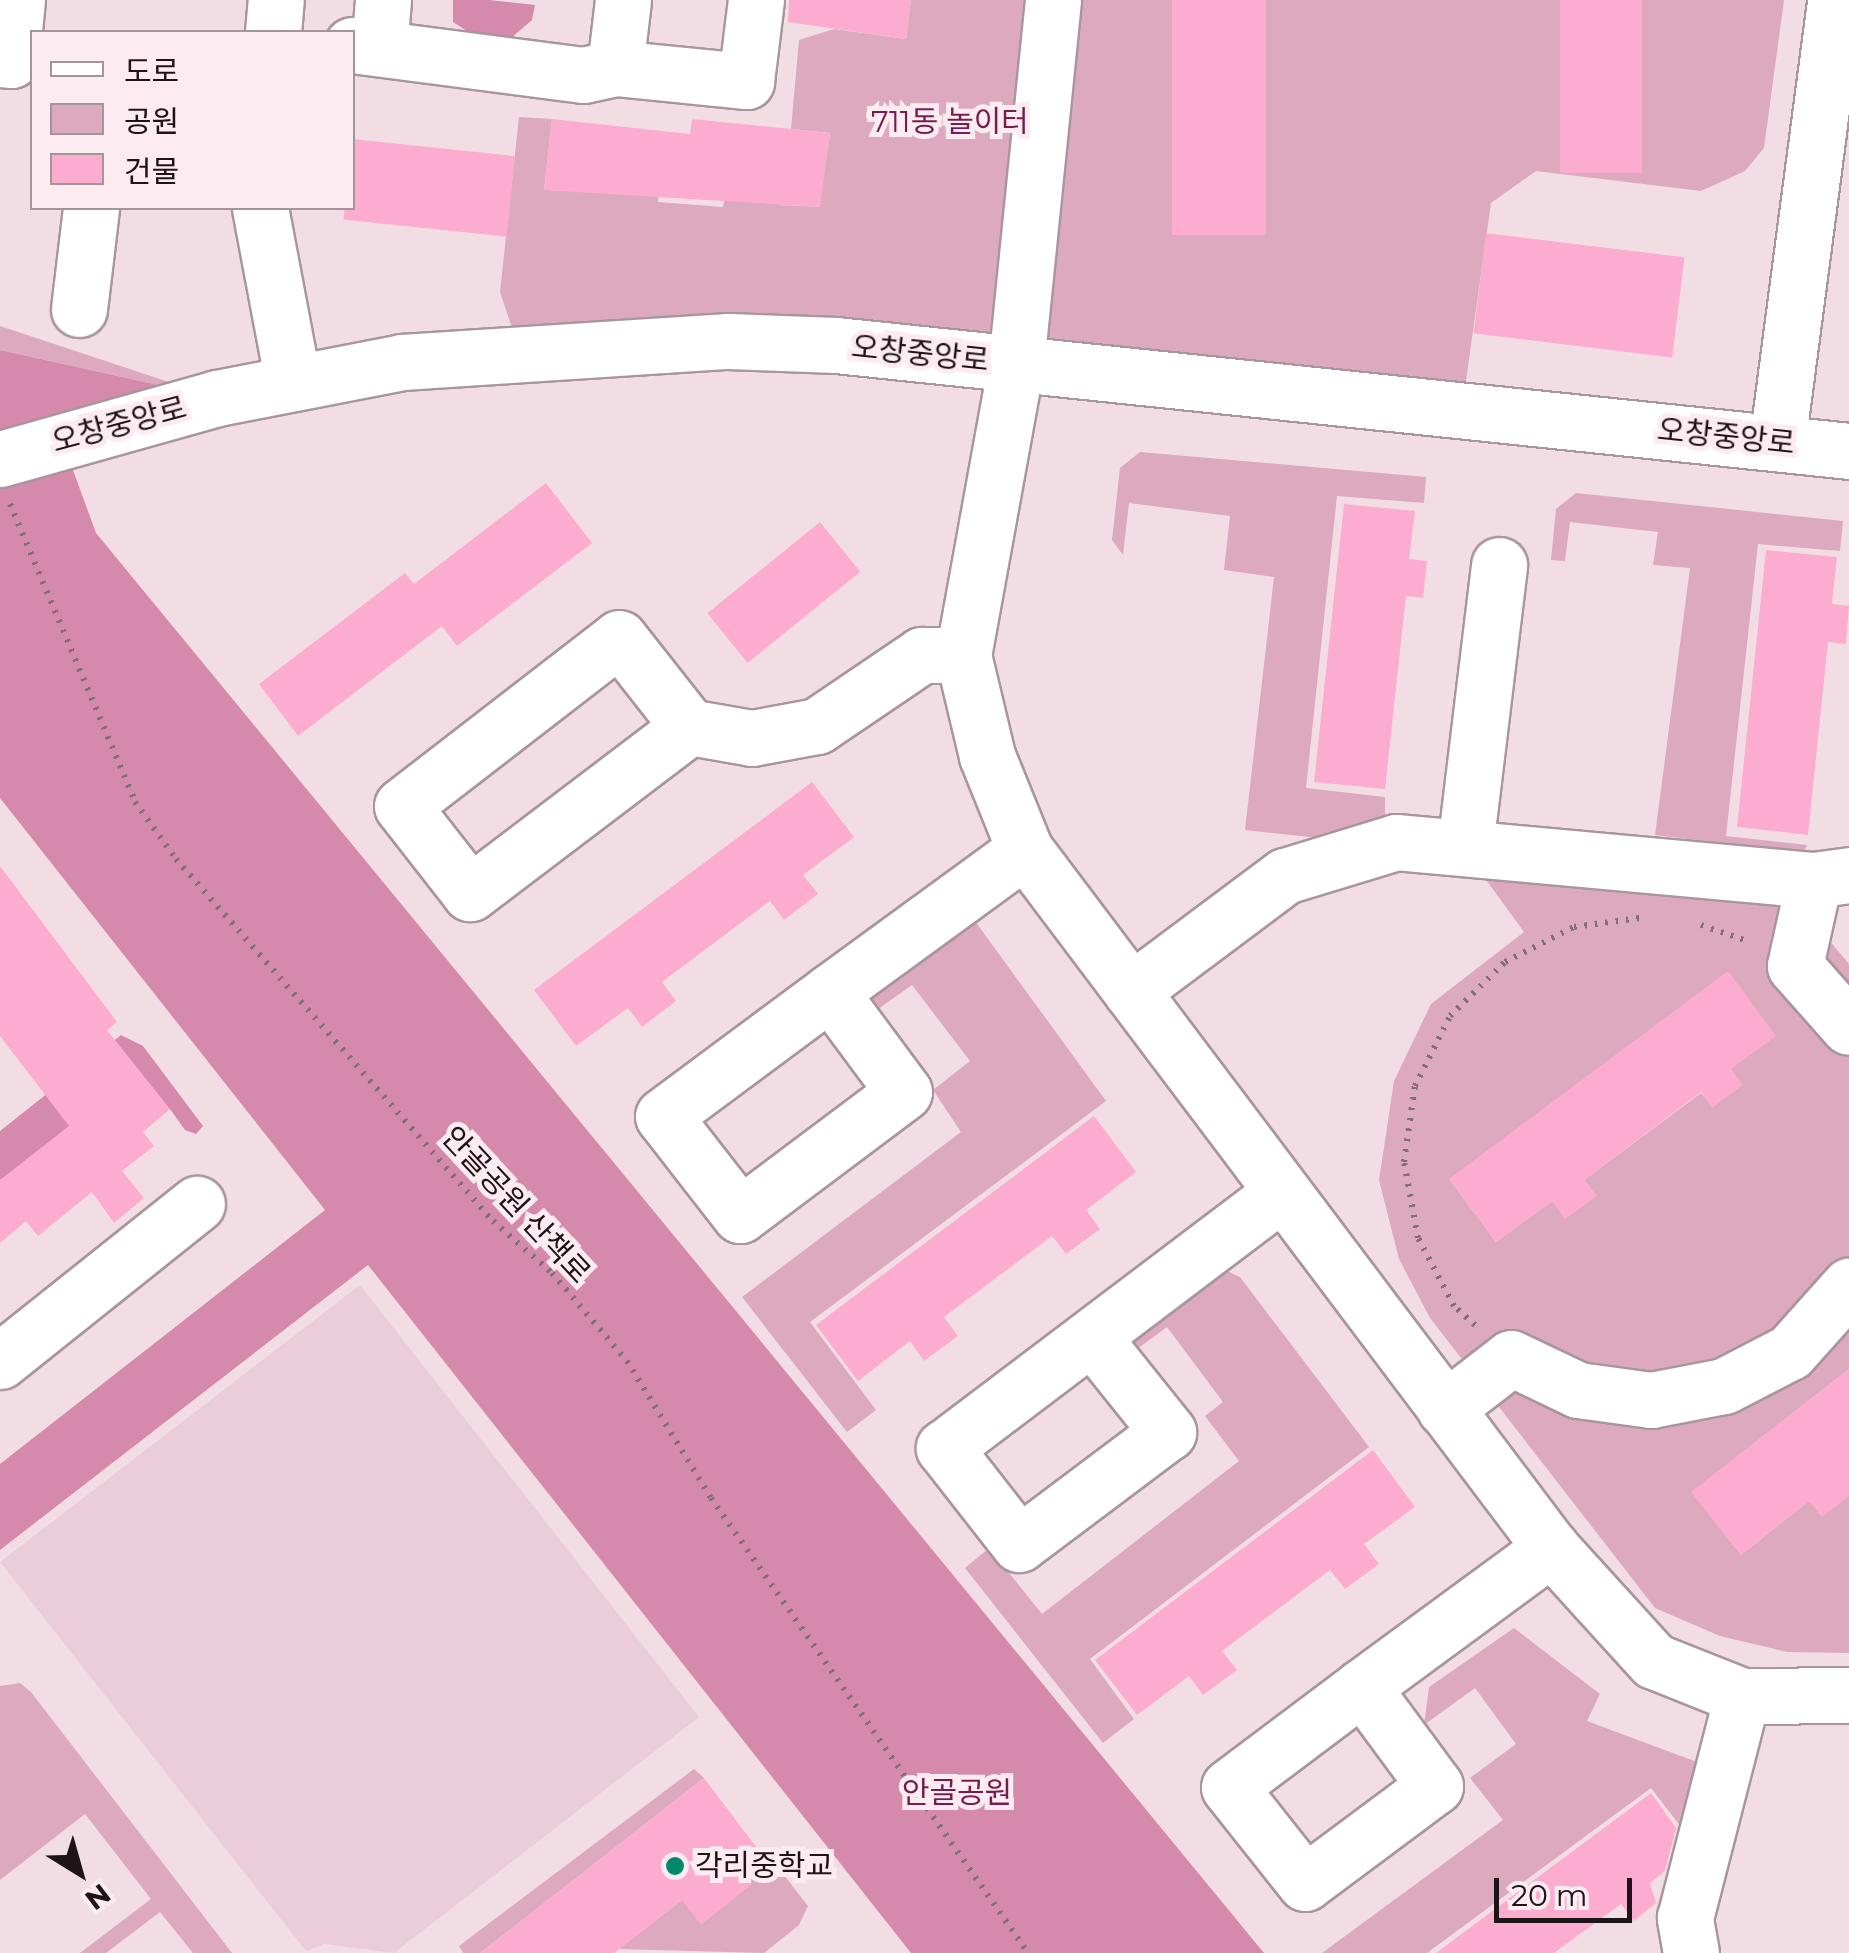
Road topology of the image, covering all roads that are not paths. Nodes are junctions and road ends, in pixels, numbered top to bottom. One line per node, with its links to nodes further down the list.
1 (17, 0): 10 (street)
2 (276, 0): 7 (street)
3 (623, 0): 9 (street)
4 (756, 0): 9 (street)
5 (1054, 0): 14 (street)
6 (1835, 0): 16 (street)
7 (273, 30)
8 (372, 31): 9 (street)
9 (615, 68)
10 (14, 69)
11 (91, 210): 13 (street)
12 (260, 210): 15 (street)
13 (79, 309)
14 (1016, 364): 15 (street, 오창중앙로); 16 (street, 오창중앙로); 20 (street)
15 (292, 384): 18 (street, 오창중앙로)
16 (1777, 443): 17 (street, 오창중앙로)
17 (1849, 451)
18 (4, 478)
19 (1499, 565): 22 (street)
20 (963, 655): 21 (street); 23 (street)
21 (689, 727): 21 (street)
22 (1465, 847): 24 (street); 25 (street)
23 (1025, 850): 25 (street); 26 (street)
24 (1831, 877): 27 (street)
25 (1132, 991): 28 (street)
26 (830, 992)
27 (1849, 1027)
28 (1281, 1192): 31 (street); 33 (street)
29 (197, 1204): 32 (street)
30 (1849, 1286): 33 (street)
31 (1092, 1337)
32 (0, 1361)
33 (1445, 1409): 34 (street)
34 (1550, 1548): 35 (street); 37 (street)
35 (1362, 1687)
36 (1849, 1695): 37 (street)
37 (1742, 1696): 38 (street)
38 (1691, 1953)

